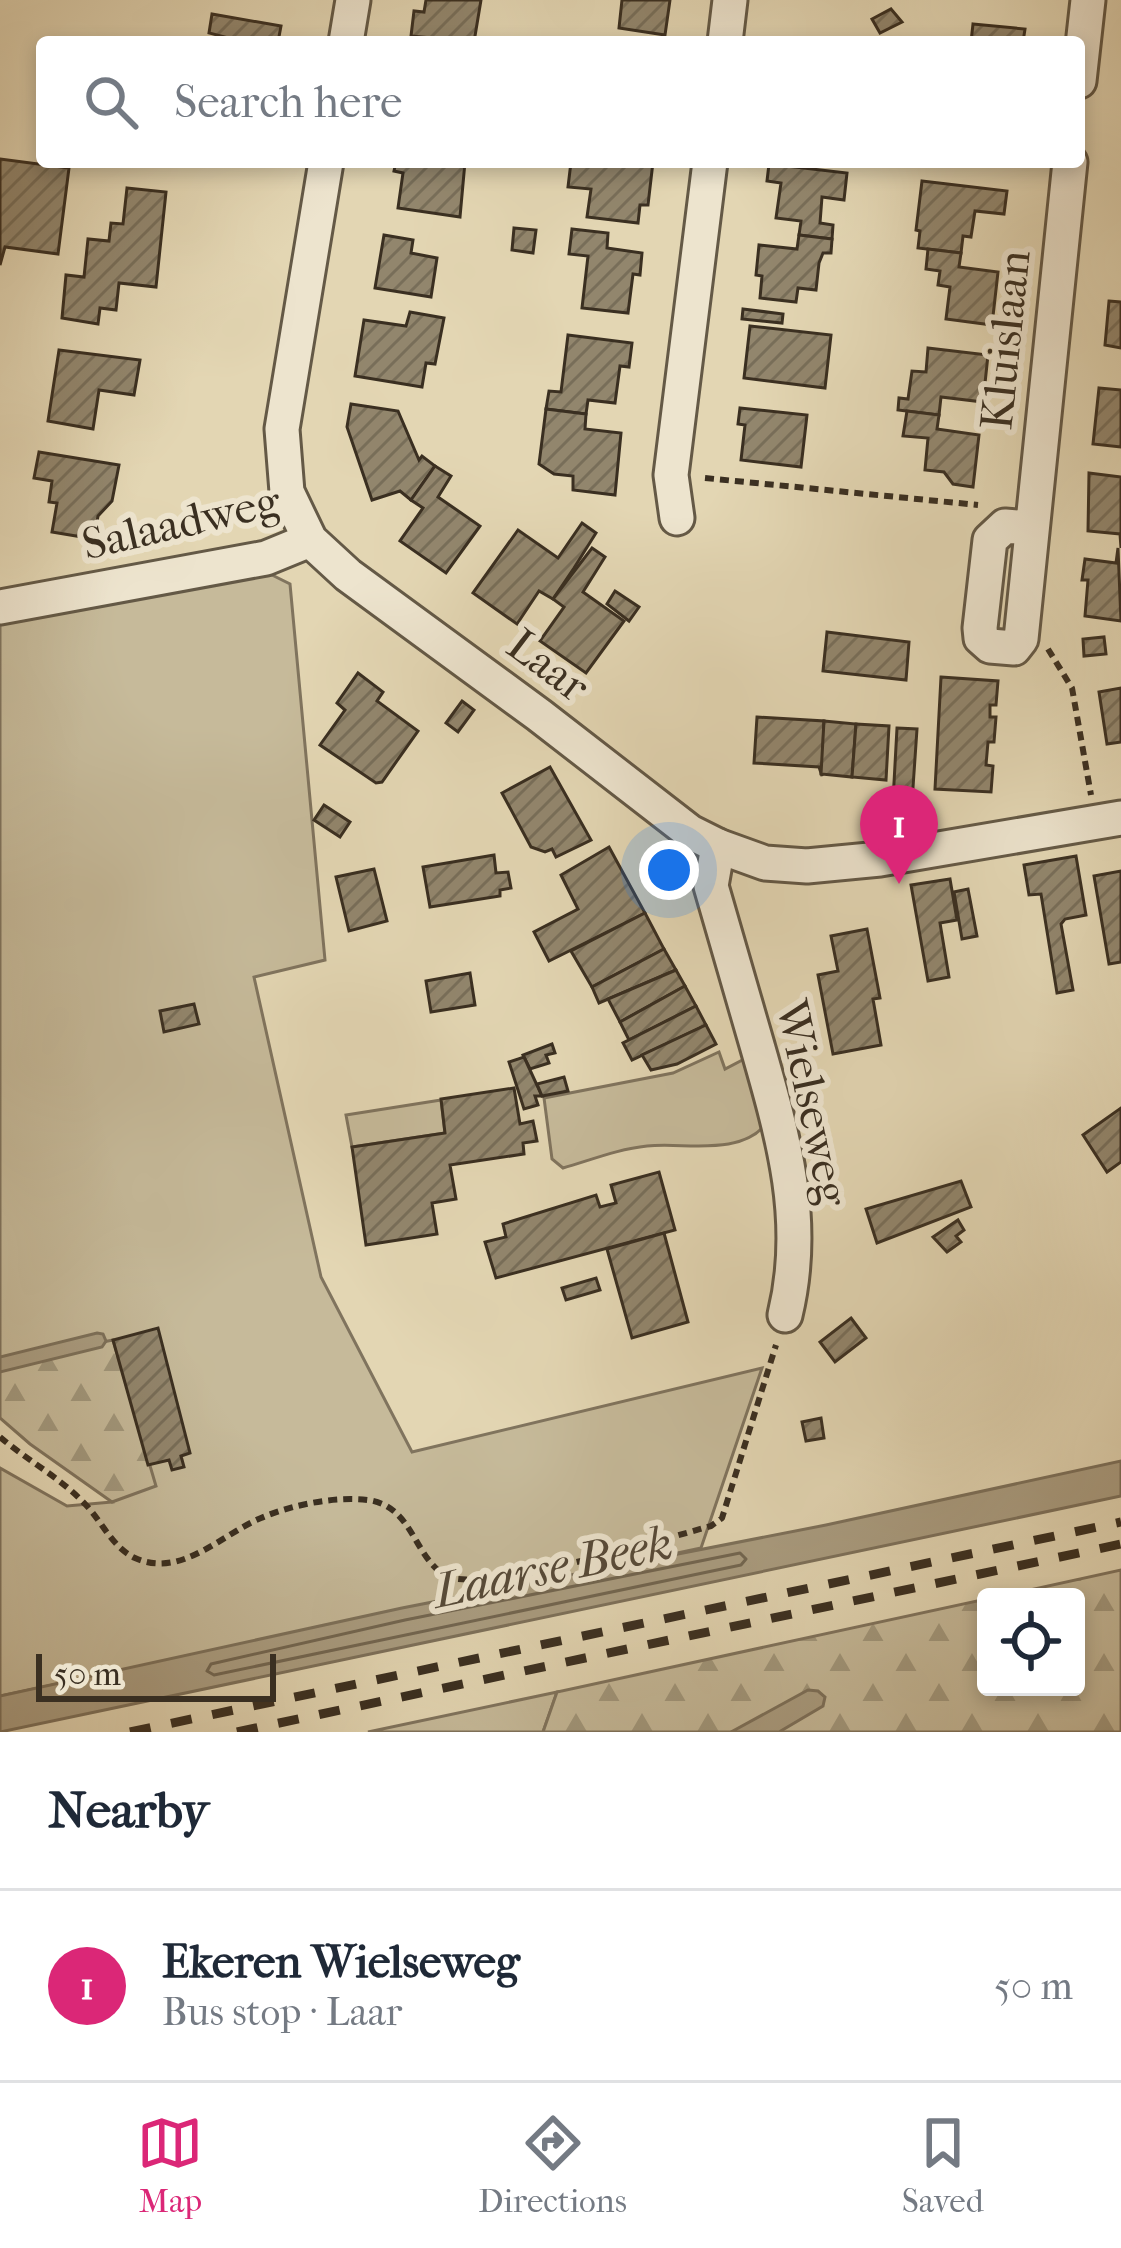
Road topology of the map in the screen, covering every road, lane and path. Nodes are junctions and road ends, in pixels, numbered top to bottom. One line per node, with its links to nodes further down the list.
1 (353, 0): 4 (street)
2 (730, 0): 5 (street)
3 (1088, 0): 6 (street)
4 (347, 36)
5 (725, 36)
6 (1084, 36)
7 (325, 168): 13 (street, Laar)
8 (709, 168): 10 (street)
9 (1069, 168): 12 (street, Kluislaan)
10 (671, 475): 11 (street); 12 (path)
11 (677, 518)
12 (1033, 519): 15 (street)
13 (310, 540): 14 (street, Salaadweg); 17 (street, Laar)
14 (0, 607)
15 (1023, 629): 16 (path)
16 (1108, 820): 17 (street, Laar)
17 (718, 846): 18 (street, Wielseweg)
18 (785, 1315): 19 (path)
19 (0, 1437)

